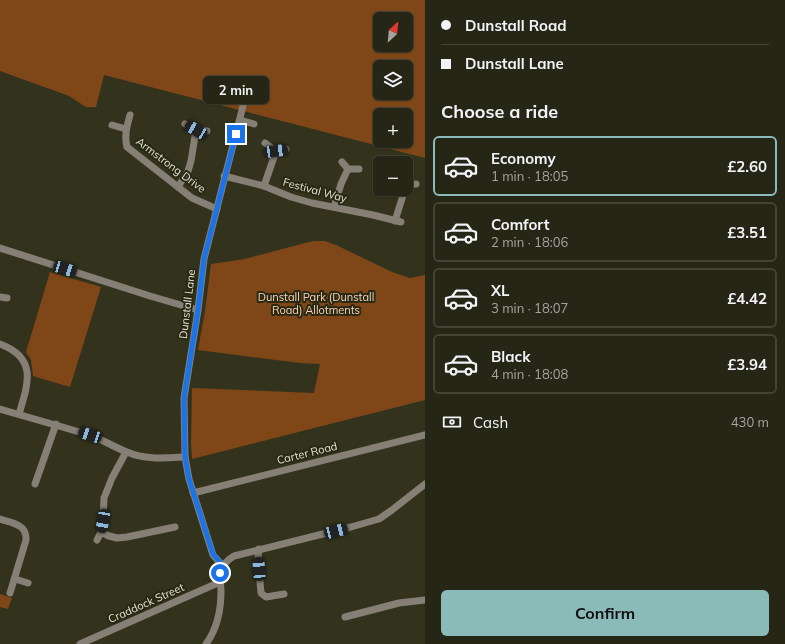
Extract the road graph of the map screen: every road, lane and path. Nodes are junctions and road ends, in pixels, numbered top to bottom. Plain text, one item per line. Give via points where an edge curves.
1 (244, 102) dead end
2 (130, 115) dead end
3 (240, 120) junction
4 (185, 124) dead end
5 (254, 124) dead end
6 (112, 125) dead end
7 (126, 129) junction
8 (196, 130) junction
9 (206, 131) dead end
10 (265, 143) dead end
11 (286, 149) dead end
12 (276, 151) junction
13 (342, 162) dead end
14 (348, 169) junction
15 (359, 169) dead end
16 (224, 176) junction
17 (413, 184) edge
18 (416, 184) dead end
19 (264, 186) junction
20 (178, 187) junction
21 (404, 196) edge
22 (334, 207) junction
23 (217, 208) junction
24 (0, 248) edge
25 (198, 310) junction
26 (0, 344) edge
27 (0, 409) edge
28 (18, 414) junction
29 (56, 424) junction
30 (425, 435) edge
31 (126, 452) junction
32 (185, 457) junction
33 (35, 484) dead end
34 (425, 484) edge
35 (193, 493) junction
36 (0, 519) edge
37 (175, 527) dead end
38 (101, 532) junction
39 (97, 540) dead end
40 (259, 550) junction
41 (223, 566) junction
42 (15, 578) junction
43 (220, 582) junction
44 (28, 583) dead end
45 (10, 593) dead end
46 (284, 594) dead end
47 (425, 600) edge
48 (345, 617) dead end
49 (80, 644) edge
50 (206, 644) edge

1 - 3 street, Dunstall Lane
2 - 7 street, Armstrong Drive
3 - 5 street
3 - 16 street, Dunstall Lane
4 - 8 street
6 - 7 street, Armstrong Drive
7 - 20 street, Armstrong Drive via 127,147
8 - 9 street
8 - 20 street via 188,171
10 - 12 street
11 - 12 street
12 - 19 street
13 - 14 street
14 - 15 street
14 - 22 street
16 - 19 street, Festival Way
16 - 23 street, Dunstall Lane
17 - 18 street
19 - 22 street, Festival Way via 291,197
20 - 23 street, Armstrong Drive via 192,198
21 - 22 street, Festival Way via 398,222
23 - 25 street, Dunstall Lane via 204,259
24 - 25 street
25 - 32 street, Dunstall Lane via 184,398
26 - 28 street via 16,352 27,370 26,391
27 - 28 street
28 - 29 street
29 - 31 street via 103,440
29 - 33 street
30 - 35 street, Carter Road
31 - 32 street via 153,458
31 - 38 street via 104,498
32 - 35 street, Dunstall Lane
34 - 40 street via 379,519
35 - 41 street, Dunstall Lane via 213,554
36 - 42 street via 17,524 27,534
37 - 38 street via 117,538
38 - 39 street
40 - 41 street via 234,556
40 - 46 street via 261,593 266,597
41 - 43 street
42 - 44 street
42 - 45 street
43 - 49 street, Craddock Street
43 - 50 street via 221,598 216,624
47 - 48 street via 399,603

